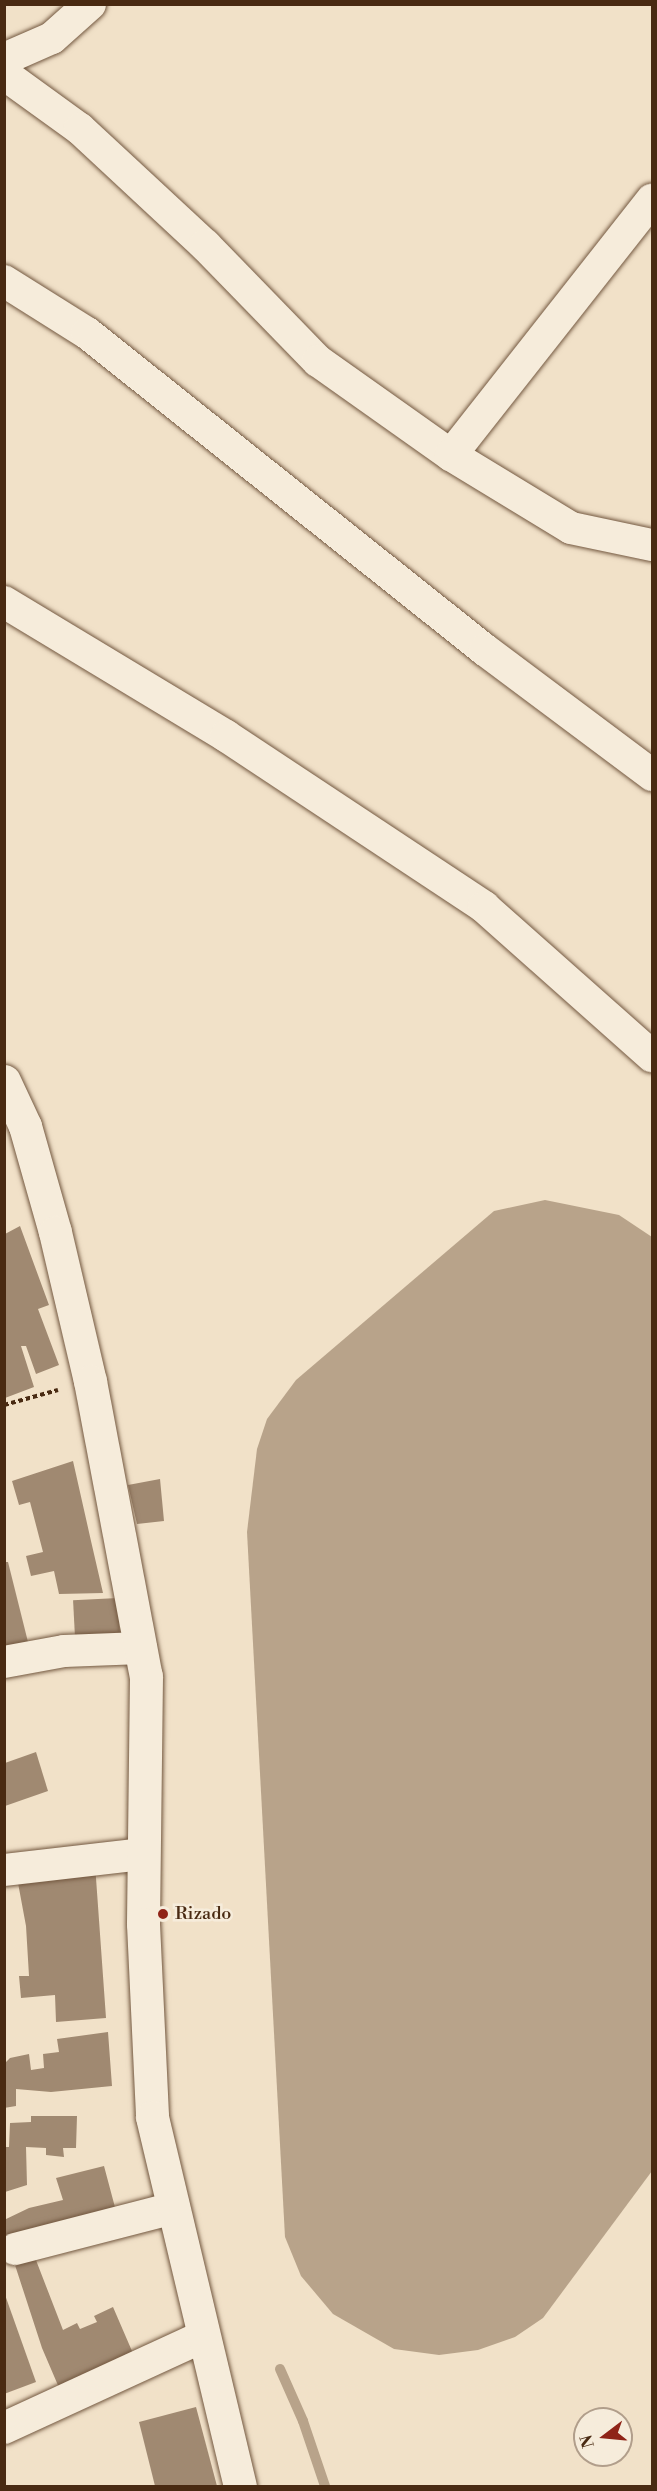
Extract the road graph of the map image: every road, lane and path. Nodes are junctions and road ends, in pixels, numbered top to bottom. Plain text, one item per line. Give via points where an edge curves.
1 (90, 4) edge
2 (4, 59) edge
3 (4, 74) edge
4 (652, 201) edge
5 (4, 281) edge
6 (451, 455) junction
7 (652, 545) edge
8 (4, 602) edge
9 (652, 775) edge
10 (652, 1056) edge
11 (4, 1081) edge
12 (90, 1381) junction
13 (4, 1406) edge
14 (141, 1648) junction
15 (4, 1662) edge
16 (143, 1854) junction
17 (4, 1870) edge
18 (174, 2208) junction
19 (15, 2250) dead end
20 (204, 2336) junction
21 (4, 2428) edge
22 (240, 2487) edge

1 - 2 street via 52,38
3 - 6 street via 80,129 205,245 318,362
4 - 6 street
5 - 9 street via 87,333 484,650
6 - 7 street via 571,528
8 - 10 street via 226,736 484,907
11 - 12 main road via 25,1126
12 - 13 path
12 - 14 main road
14 - 15 street via 64,1650
14 - 16 main road via 146,1676
16 - 17 street
16 - 18 main road via 152,2117
18 - 19 street
18 - 20 main road
20 - 21 street
20 - 22 main road

